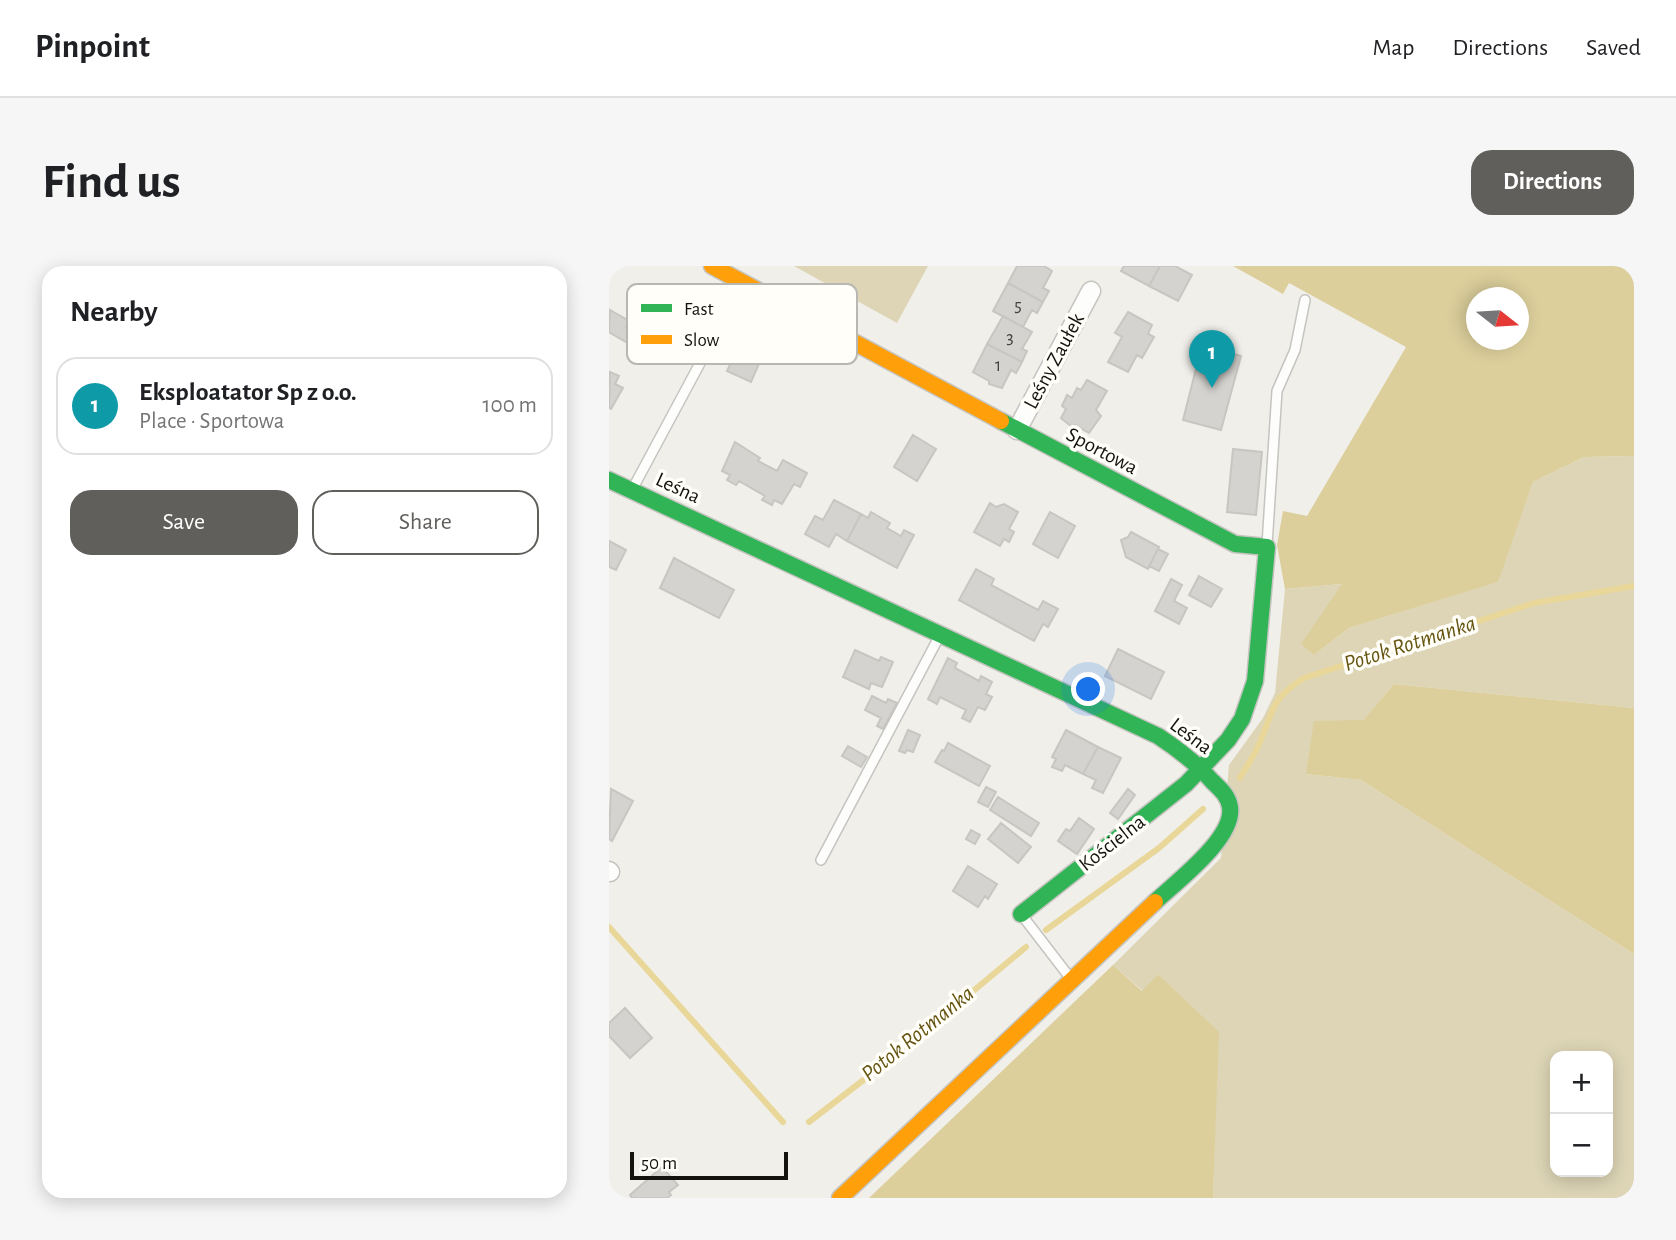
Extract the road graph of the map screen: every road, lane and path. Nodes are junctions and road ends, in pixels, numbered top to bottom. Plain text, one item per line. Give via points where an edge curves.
1 (712, 266) edge
2 (743, 282) joint
3 (747, 284) edge
4 (1091, 292) dead end
5 (1305, 300) dead end
6 (857, 345) edge
7 (699, 364) edge
8 (1017, 430) junction
9 (609, 480) edge
10 (632, 490) junction
11 (1267, 547) junction
12 (941, 634) junction
13 (1201, 769) junction
14 (821, 860) dead end
15 (1021, 914) joint
16 (1071, 979) junction
17 (840, 1198) edge

1 - 2 street, Sportowa
2 - 3 street, Sportowa
4 - 8 street, Leśny Zaułek
5 - 11 lane via 1295,350 1277,391
6 - 8 street, Sportowa
7 - 10 lane
8 - 11 street, Sportowa via 1235,544
9 - 10 street, Leśna
10 - 12 street, Leśna
11 - 13 street via 1255,681 1242,719
12 - 13 street, Leśna via 1159,736
12 - 14 lane
13 - 15 street, Kościelna
13 - 16 street, Leśna via 1226,795 1229,817 1225,830 1198,862
15 - 16 lane
16 - 17 street, Leśna

